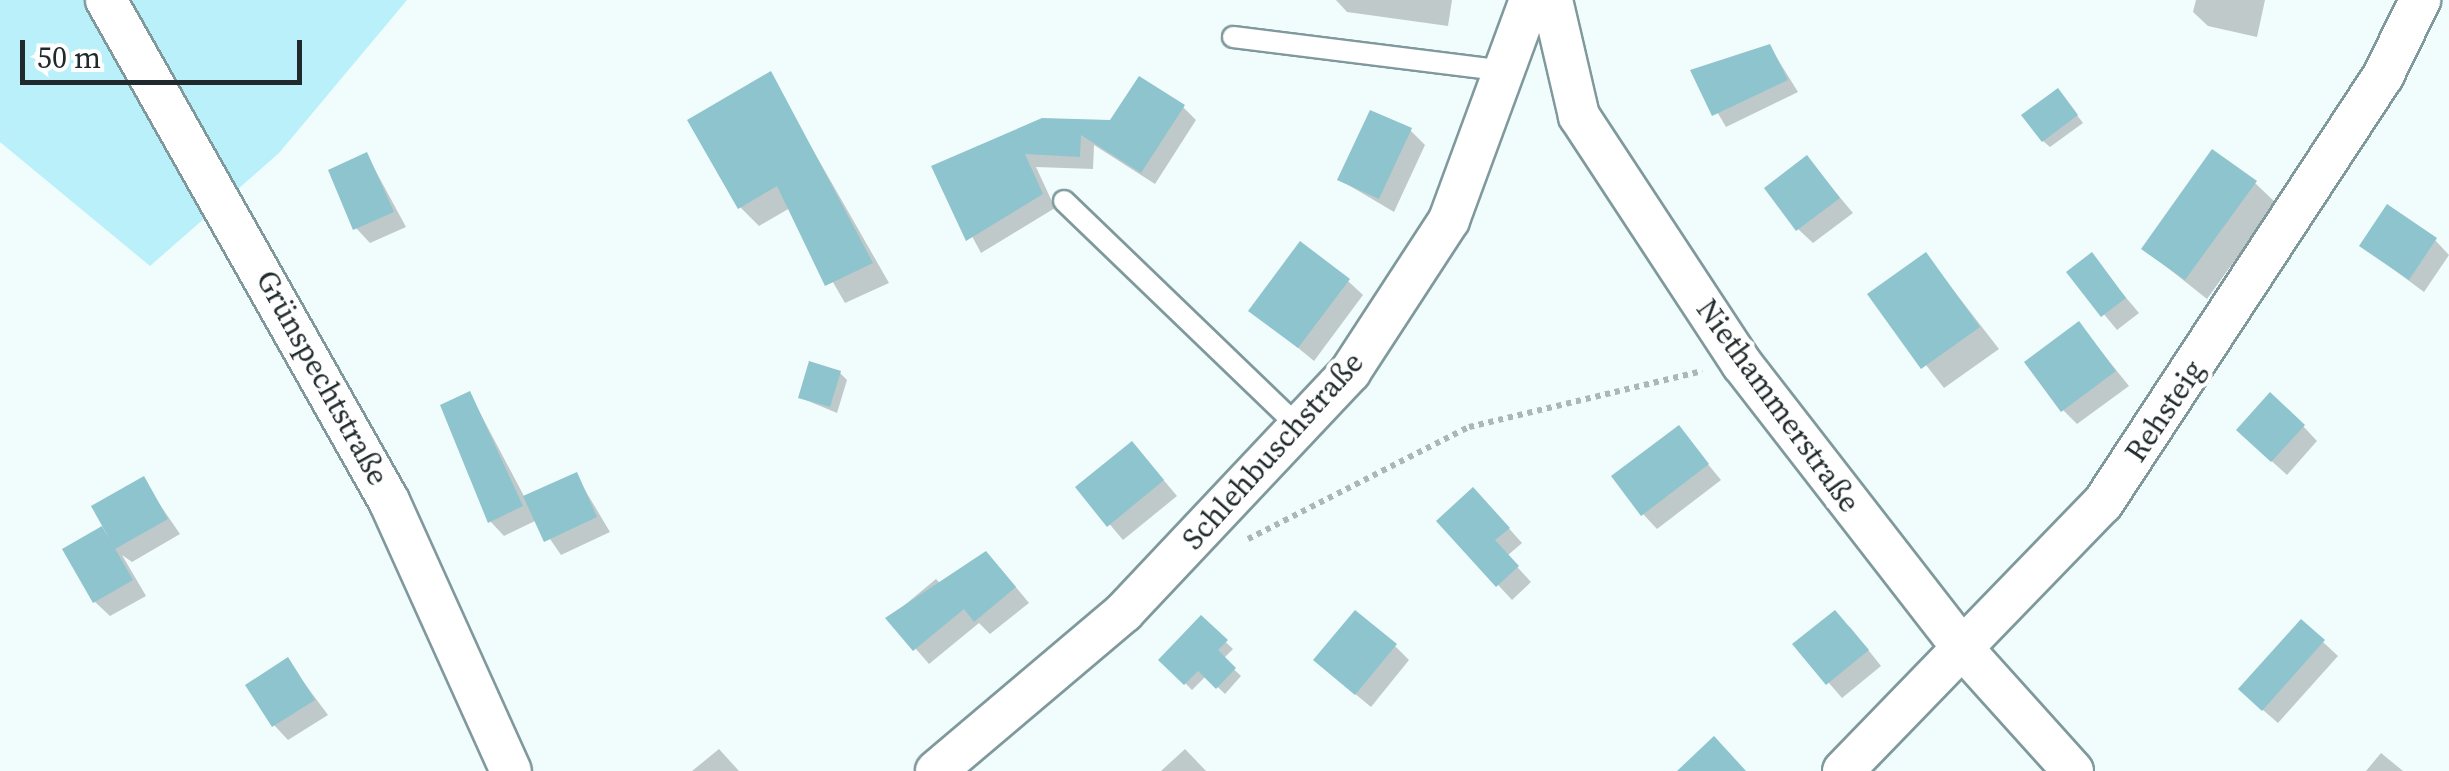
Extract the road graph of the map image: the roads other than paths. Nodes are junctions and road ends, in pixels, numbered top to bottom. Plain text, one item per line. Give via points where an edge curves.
1 (106, 0) edge
2 (1530, 0) edge
3 (1552, 0) edge
4 (2420, 0) edge
5 (1233, 37) dead end
6 (1509, 72) junction
7 (1064, 200) dead end
8 (1300, 428) junction
9 (1964, 650) junction
10 (510, 771) edge
11 (936, 771) edge
12 (1843, 771) edge
13 (2073, 771) edge

1 - 10 street, Grünspechtstraße via 390,501
2 - 6 street, Schlehbuschstraße
3 - 9 street, Niethammerstraße via 1579,116 1742,364
4 - 9 street, Rehsteig via 2382,76 2103,503
5 - 6 lane
6 - 8 street, Schlehbuschstraße via 1424,265
7 - 8 lane
8 - 11 street, Schlehbuschstraße via 1124,612
9 - 12 street, Rehsteig
9 - 13 street, Niethammerstraße

